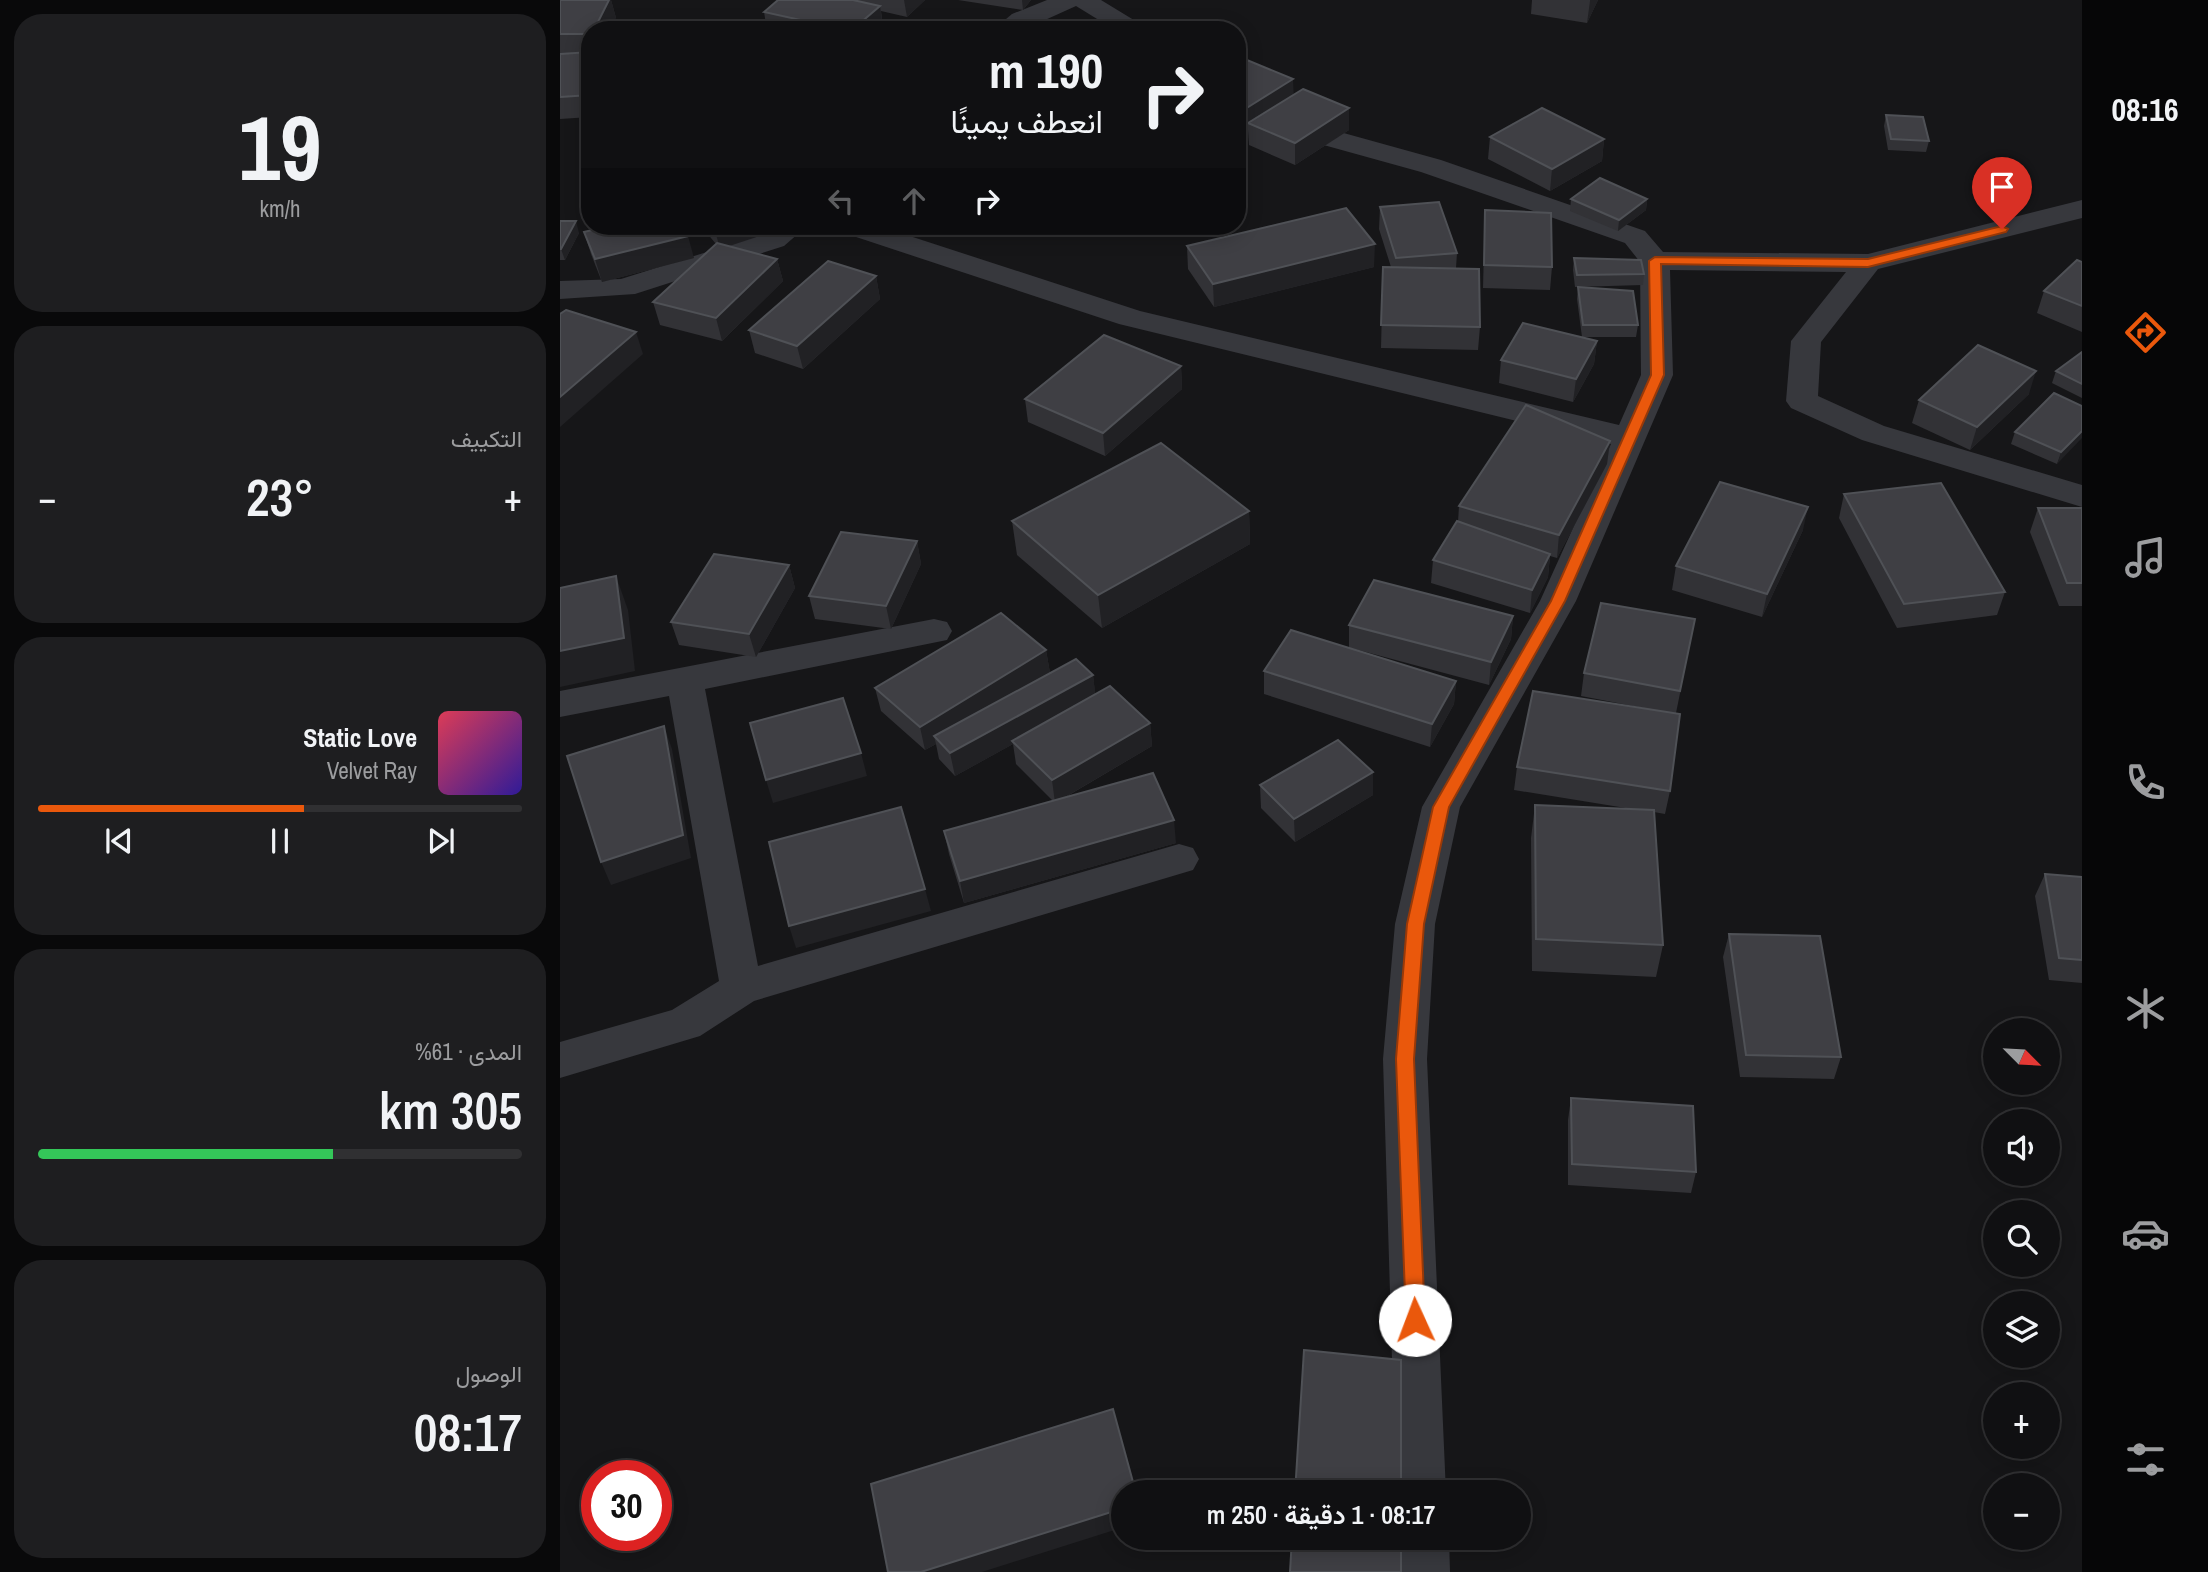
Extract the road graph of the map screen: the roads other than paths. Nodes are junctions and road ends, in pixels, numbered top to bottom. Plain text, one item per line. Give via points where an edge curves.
1 (1069, 0) edge
2 (1083, 0) edge
3 (1018, 21) edge
4 (1118, 21) edge
5 (1246, 79) edge
6 (2082, 209) edge
7 (781, 235) edge
8 (878, 235) edge
9 (1655, 261) junction
10 (1868, 263) junction
11 (560, 290) edge
12 (1629, 438) junction
13 (2082, 496) edge
14 (934, 631) dead end
15 (685, 680) junction
16 (560, 704) edge
17 (1179, 859) dead end
18 (741, 988) junction
19 (560, 1060) edge
20 (1421, 1480) edge
21 (1423, 1550) edge
22 (1424, 1572) edge

1 - 3 street
2 - 4 street
5 - 9 street via 1262,85 1330,138 1431,166 1634,237
6 - 10 street
7 - 11 street via 624,288
8 - 12 street via 1130,318
9 - 10 street
9 - 12 street via 1657,375
10 - 13 street via 1806,341 1802,401 1873,433
12 - 20 street via 1558,601 1441,807 1415,924 1405,1059
14 - 15 street
15 - 16 street
15 - 18 street
17 - 18 street
18 - 19 street via 685,1024
21 - 22 street

